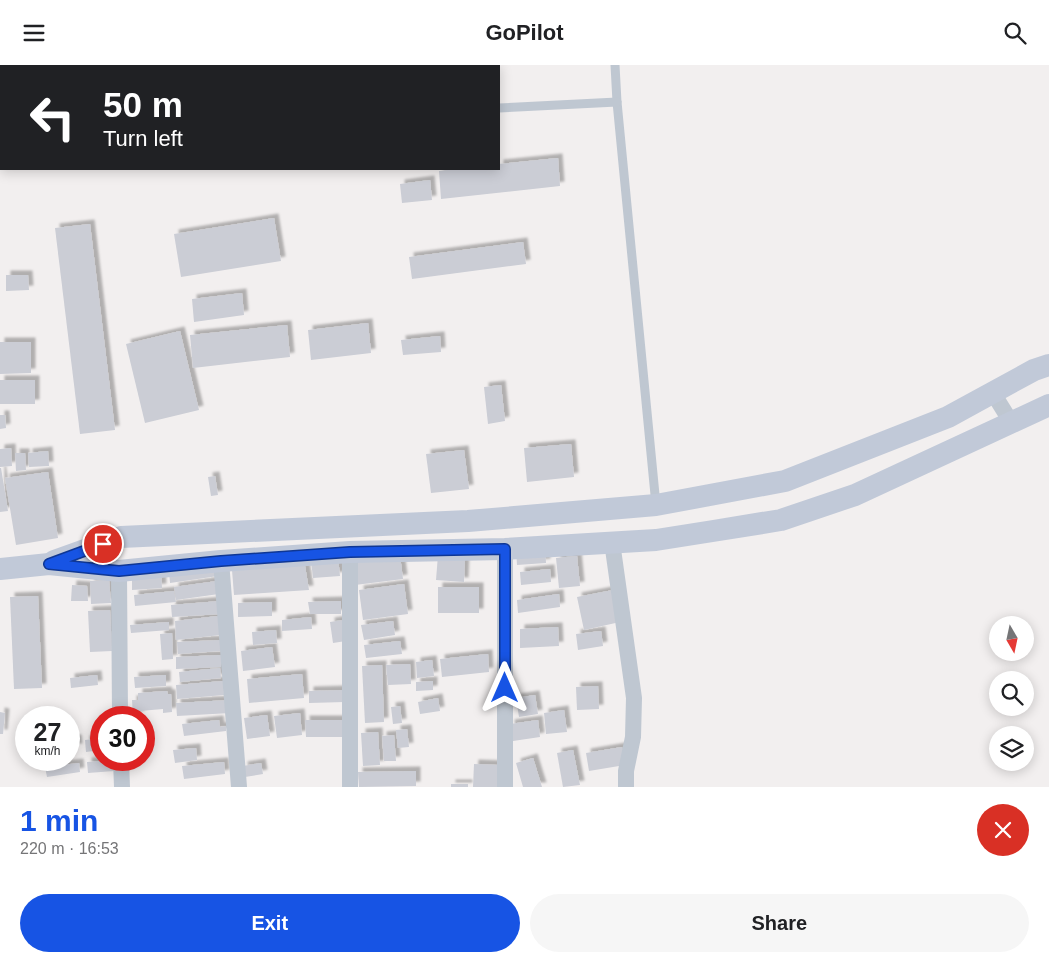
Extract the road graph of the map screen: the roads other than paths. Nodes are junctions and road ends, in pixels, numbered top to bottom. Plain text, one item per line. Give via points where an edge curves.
1 (615, 65) edge
2 (617, 102) junction
3 (500, 109) edge
4 (1049, 365) edge
5 (993, 393) junction
6 (1049, 405) edge
7 (1011, 423) junction
8 (785, 481) junction
9 (656, 505) junction
10 (576, 512) junction
11 (794, 516) junction
12 (612, 542) junction
13 (581, 544) junction
14 (505, 549) junction
15 (350, 552) junction
16 (221, 561) junction
17 (49, 564) junction
18 (0, 569) edge
19 (119, 571) junction
20 (120, 706) edge
21 (121, 771) edge
22 (122, 787) edge
23 (239, 787) edge
24 (350, 787) edge
25 (505, 787) edge
26 (626, 787) edge

1 - 2 lane
2 - 3 lane
2 - 9 lane
4 - 5 street
5 - 7 street
5 - 8 street via 948,417
6 - 7 street
7 - 11 street via 856,495
8 - 9 street
8 - 11 street
9 - 10 street
10 - 13 street
10 - 17 street via 468,521 121,537
11 - 12 street via 656,540
12 - 13 street
12 - 26 street via 634,698
13 - 14 street
14 - 15 street
14 - 25 street
15 - 16 street
15 - 24 street
16 - 19 street
16 - 23 street
17 - 18 street
17 - 19 street
19 - 20 street
21 - 22 street

